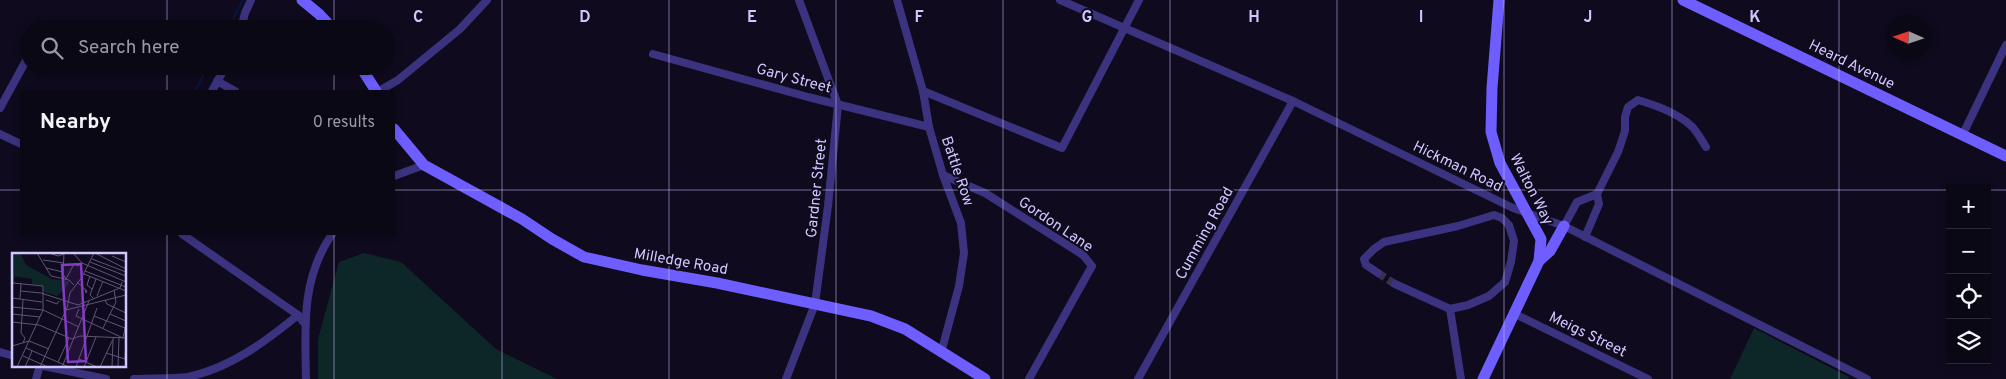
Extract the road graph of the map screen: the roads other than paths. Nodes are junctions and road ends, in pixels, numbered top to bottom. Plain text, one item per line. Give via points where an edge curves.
1 (251, 0) edge
2 (302, 0) edge
3 (487, 0) edge
4 (799, 0) edge
5 (897, 0) edge
6 (1060, 0) edge
7 (1139, 0) edge
8 (1499, 0) edge
9 (1683, 0) edge
10 (243, 20) edge
11 (325, 20) edge
12 (1123, 28) junction
13 (2006, 45) edge
14 (653, 54) dead end
15 (20, 71) edge
16 (221, 75) edge
17 (366, 75) edge
18 (217, 81) junction
19 (212, 90) edge
20 (233, 90) edge
21 (376, 90) edge
22 (379, 90) edge
23 (923, 91) junction
24 (1293, 101) junction
25 (838, 104) junction
26 (0, 108) edge
27 (929, 127) junction
28 (0, 134) edge
29 (1963, 134) junction
30 (395, 135) edge
31 (20, 144) edge
32 (1706, 146) dead end
33 (2006, 156) edge
34 (424, 166) junction
35 (943, 175) junction
36 (395, 176) edge
37 (1596, 194) junction
38 (1512, 208) junction
39 (1527, 213) junction
40 (1502, 218) junction
41 (1564, 226) junction
42 (183, 235) edge
43 (331, 235) edge
44 (1585, 237) junction
45 (1539, 261) junction
46 (1378, 273) tunnel mouth
47 (1395, 284) tunnel mouth
48 (815, 304) junction
49 (1450, 309) junction
50 (1515, 314) junction
51 (298, 315) junction
52 (305, 324) junction
53 (941, 353) junction
54 (40, 366) edge
55 (45, 366) edge
56 (1857, 377) edge
57 (156, 378) edge
58 (1646, 378) edge
59 (36, 379) edge
60 (106, 379) edge
61 (134, 379) edge
62 (306, 379) edge
63 (786, 379) edge
64 (984, 379) edge
65 (1029, 379) edge
66 (1138, 379) edge
67 (1461, 379) edge
68 (1483, 379) edge
69 (1866, 379) edge

1 - 10 street
2 - 11 street
3 - 22 street via 460,29 398,80
4 - 25 street, Gardner Street
5 - 23 street, Battle Row
6 - 12 street, Hickman Road
7 - 12 street
8 - 39 street, Walton Way via 1491,132 1500,163
9 - 29 street, Heard Avenue
12 - 23 street via 1062,148
12 - 24 street, Hickman Road
13 - 29 street
14 - 25 street, Gary Street
15 - 26 street
16 - 18 street
17 - 21 street
18 - 19 street
18 - 20 street
23 - 27 street, Battle Row
24 - 38 street, Hickman Road
24 - 66 street, Cumming Road
25 - 27 street, Gary Street
25 - 48 street, Gardner Street
27 - 35 street, Battle Row
28 - 31 street
29 - 33 street, Heard Avenue
30 - 34 street, Milledge Road
32 - 37 street via 1690,124 1653,104 1638,100 1628,107 1618,152
34 - 36 street
34 - 48 street, Milledge Road via 584,257
35 - 53 street, Battle Row via 961,223 964,254
35 - 65 street, Gordon Lane via 985,193 1082,255 1092,266
37 - 41 street via 1577,202
37 - 44 street via 1599,204
38 - 39 street, Hickman Road
38 - 40 street
39 - 41 street, Hickman Road
39 - 45 street, Walton Way via 1541,239
40 - 46 street via 1494,215 1384,242 1364,259 1366,265
40 - 49 street via 1509,225 1514,241 1505,282 1489,296
41 - 44 street, Hickman Road
41 - 45 street via 1550,251
42 - 51 street
43 - 52 street via 320,251 310,278
44 - 56 street, Hickman Road
45 - 50 street, Walton Way
47 - 49 street
48 - 53 street, Milledge Road via 871,316 905,329
48 - 63 street, Gardner Street
49 - 67 street
50 - 58 street, Meigs Street
50 - 68 street, Walton Way
51 - 52 street
51 - 57 street via 247,353 220,367 187,378
52 - 62 street
53 - 64 street, Milledge Road
54 - 59 street
55 - 60 street
56 - 69 street, Hickman Road
57 - 61 street

